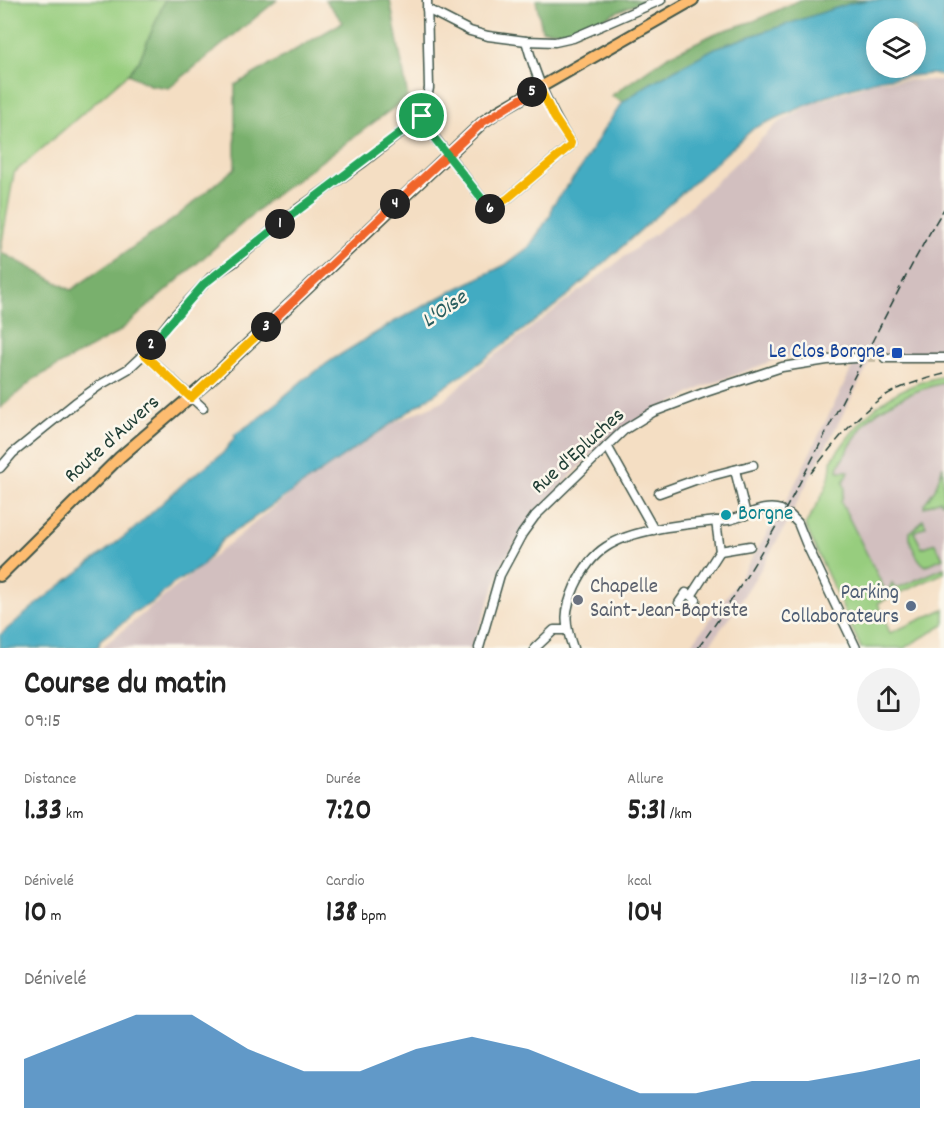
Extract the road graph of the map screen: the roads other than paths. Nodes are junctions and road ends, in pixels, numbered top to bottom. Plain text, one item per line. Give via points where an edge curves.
1 (661, 0) edge
2 (693, 0) edge
3 (427, 4) edge
4 (526, 41) junction
5 (540, 88) junction
6 (422, 116) junction
7 (447, 154) junction
8 (144, 354) junction
9 (856, 358) tunnel mouth
10 (885, 358) tunnel mouth
11 (944, 358) edge
12 (191, 398) junction
13 (203, 408) dead end
14 (607, 446) junction
15 (753, 465) dead end
16 (0, 468) edge
17 (735, 470) junction
18 (659, 493) dead end
19 (781, 510) dead end
20 (746, 515) junction
21 (790, 515) dead end
22 (716, 521) junction
23 (654, 530) junction
24 (750, 546) dead end
25 (720, 551) junction
26 (0, 576) edge
27 (691, 596) dead end
28 (565, 617) junction
29 (554, 630) junction
30 (566, 630) junction
31 (479, 648) edge
32 (535, 648) edge
33 (573, 648) edge
34 (856, 648) edge

1 - 4 street via 573,38
2 - 5 main road, Route d'Auvers
3 - 4 street via 470,31
3 - 6 street via 429,88
4 - 5 street
5 - 7 main road, Route d'Auvers via 483,122
5 - 7 street via 571,143 507,199 490,209
6 - 7 street via 424,125
6 - 8 street via 204,284
7 - 12 main road, Route d'Auvers
8 - 12 street
8 - 16 street via 75,403
9 - 14 street, Rue d'Epluches via 782,367 706,392 653,412
10 - 11 street
12 - 13 street
12 - 26 main road, Route d'Auvers via 120,457
14 - 23 street
14 - 31 street, Rue d'Epluches via 535,516 522,534 500,575
15 - 17 street
17 - 18 street
17 - 20 street
19 - 20 street via 770,508
20 - 22 street
21 - 34 street via 798,523
22 - 23 street
22 - 25 street
23 - 28 street via 617,541 591,561 572,592
24 - 25 street
25 - 27 street
28 - 29 street
28 - 30 street
29 - 30 street
29 - 32 street
30 - 33 street

